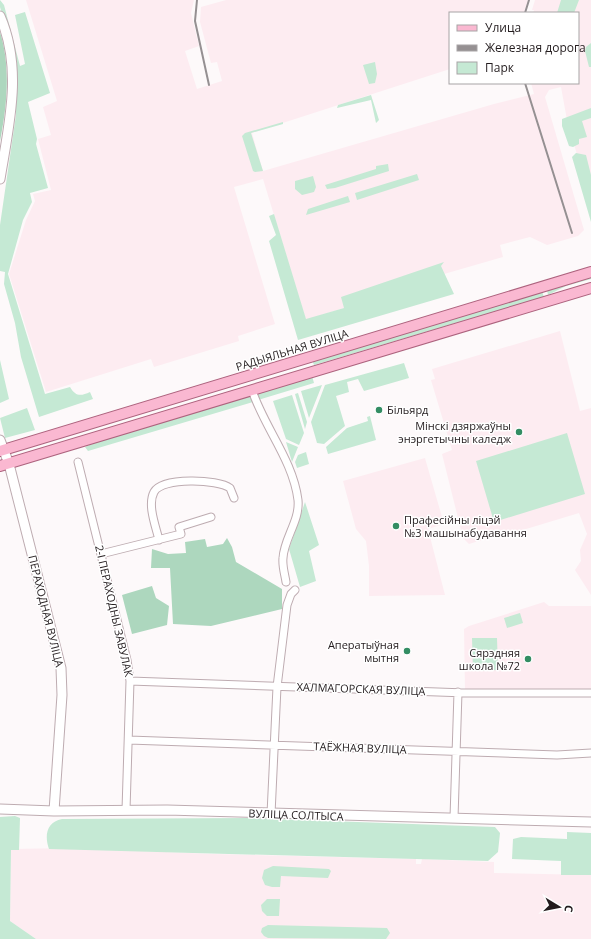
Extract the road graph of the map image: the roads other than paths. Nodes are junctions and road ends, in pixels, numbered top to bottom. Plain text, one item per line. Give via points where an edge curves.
1 (0, 16) edge
2 (0, 179) edge
3 (591, 272) edge
4 (591, 288) edge
5 (252, 390) junction
6 (163, 401) junction
7 (168, 415) junction
8 (1, 447) edge
9 (78, 462) dead end
10 (4, 465) edge
11 (234, 498) dead end
12 (211, 517) dead end
13 (159, 540) junction
14 (101, 554) junction
15 (286, 582) dead end
16 (295, 590) dead end
17 (130, 682) junction
18 (277, 687) junction
19 (458, 692) junction
20 (591, 693) edge
21 (129, 740) junction
22 (274, 745) junction
23 (456, 751) junction
24 (591, 753) edge
25 (0, 809) edge
26 (126, 810) junction
27 (54, 811) junction
28 (271, 814) junction
29 (454, 818) junction
30 (591, 822) edge

1 - 2 main road via 9,49 13,81 11,113
3 - 6 main road, РАДЫЯЛЬНАЯ ВУЛІЦА
4 - 5 main road
5 - 7 main road
5 - 15 street via 280,448 294,482 298,500 296,517 283,558
6 - 7 main road
6 - 8 main road, РАДЫЯЛЬНАЯ ВУЛІЦА
7 - 10 main road
8 - 10 main road, ПЕРАХОДНАЯ ВУЛІЦА
9 - 14 street, 2-І ПЕРАХОДНЫ ЗАВУЛАК
10 - 27 main road, ПЕРАХОДНАЯ ВУЛІЦА via 61,668 62,695
11 - 13 street via 230,488 216,482 163,484 154,492 152,499
12 - 13 street via 179,527 181,534
13 - 14 street
14 - 17 street, 2-І ПЕРАХОДНЫ ЗАВУЛАК
16 - 18 street via 287,605
17 - 18 street, ХАЛМАГОРСКАЯ ВУЛІЦА
17 - 21 street, 2-І ПЕРАХОДНЫ ЗАВУЛАК
18 - 19 street, ХАЛМАГОРСКАЯ ВУЛІЦА
18 - 22 street
19 - 20 street, ХАЛМАГОРСКАЯ ВУЛІЦА
19 - 23 street
21 - 22 street, ТАЁЖНАЯ ВУЛІЦА
21 - 26 street, 2-І ПЕРАХОДНЫ ЗАВУЛАК
22 - 23 street, ТАЁЖНАЯ ВУЛІЦА
22 - 28 street
23 - 24 street, ТАЁЖНАЯ ВУЛІЦА via 557,755
23 - 29 street
25 - 27 main road, ВУЛІЦА СОЛТЫСА
26 - 27 main road, ВУЛІЦА СОЛТЫСА
26 - 28 main road, ВУЛІЦА СОЛТЫСА
28 - 29 main road, ВУЛІЦА СОЛТЫСА
29 - 30 main road, ВУЛІЦА СОЛТЫСА

